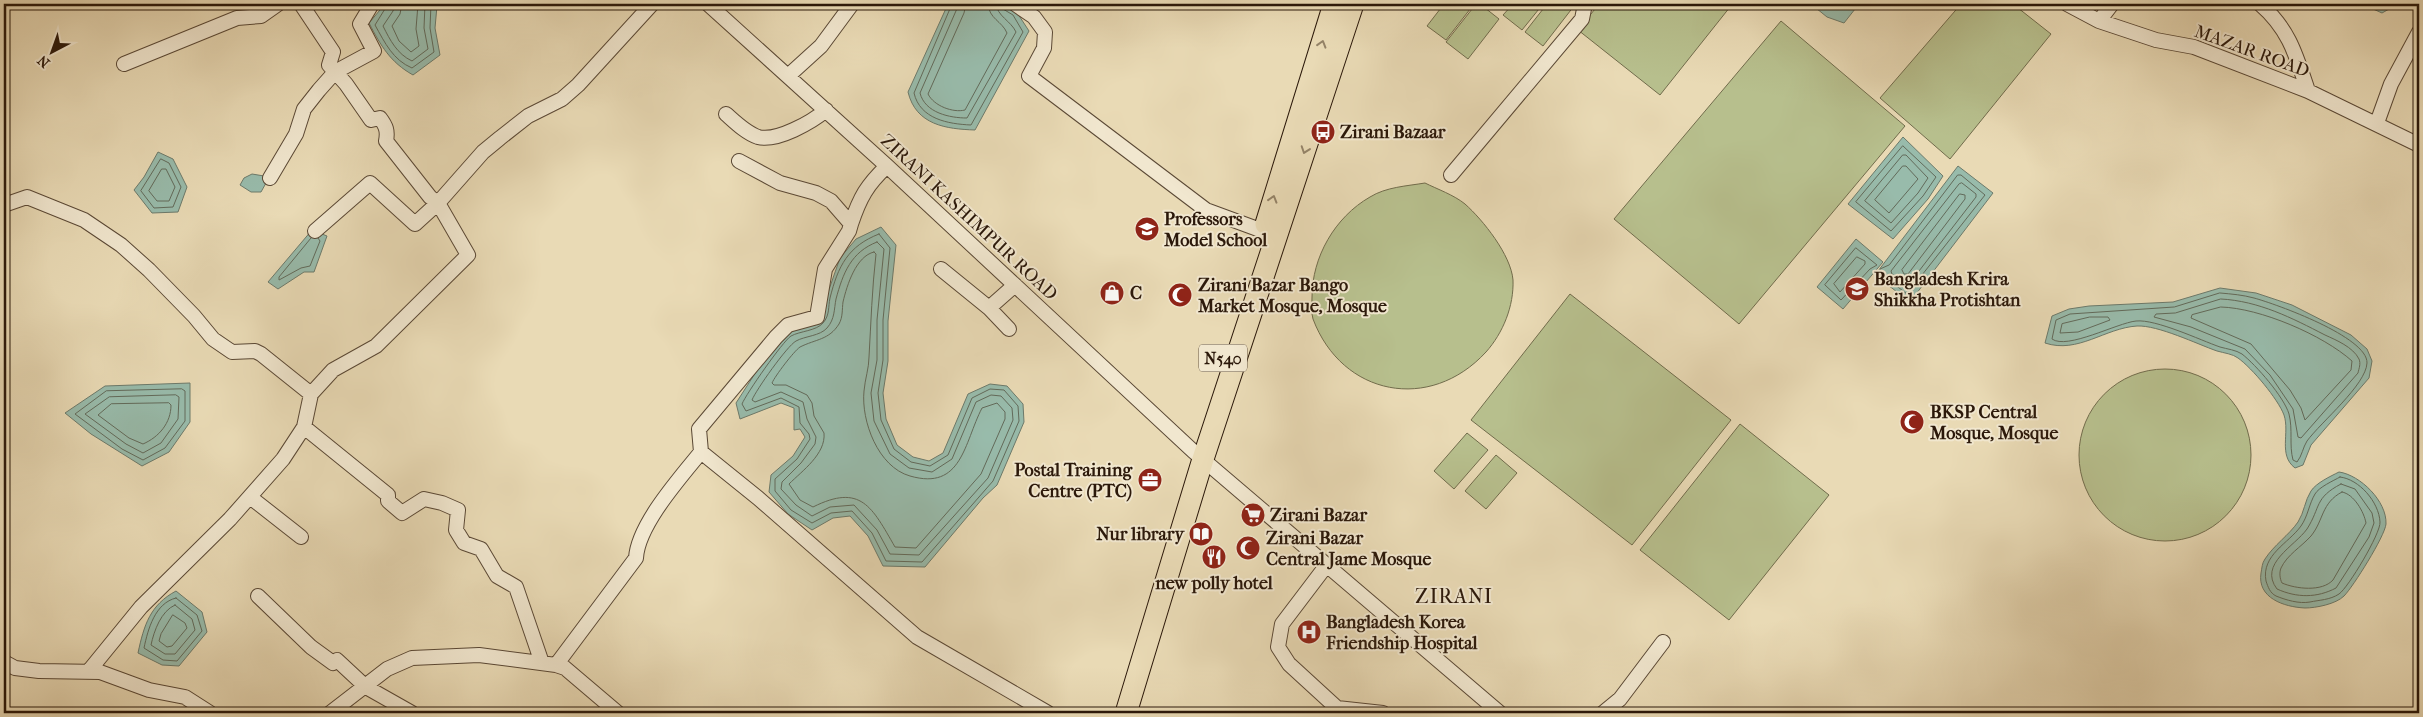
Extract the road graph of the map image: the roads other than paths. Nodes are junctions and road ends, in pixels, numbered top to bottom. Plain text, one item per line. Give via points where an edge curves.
1 (278, 4) edge
2 (301, 4) edge
3 (372, 4) edge
4 (652, 4) edge
5 (852, 4) edge
6 (1016, 4) edge
7 (1334, 4) edge
8 (1353, 4) edge
9 (1584, 4) edge
10 (2068, 4) edge
11 (2112, 4) edge
12 (2260, 4) edge
13 (716, 7) edge
14 (2099, 21) junction
15 (2419, 32) edge
16 (124, 64) dead end
17 (335, 72) junction
18 (788, 76) junction
19 (2308, 91) junction
20 (826, 110) junction
21 (726, 114) dead end
22 (2377, 122) junction
23 (2419, 145) edge
24 (739, 160) dead end
25 (887, 166) junction
26 (1451, 175) dead end
27 (270, 178) dead end
28 (438, 203) junction
29 (4, 205) edge
30 (851, 224) junction
31 (315, 231) dead end
32 (1263, 231) junction
33 (942, 269) dead end
34 (1015, 285) junction
35 (989, 308) junction
36 (1009, 329) dead end
37 (311, 394) junction
38 (304, 427) junction
39 (701, 452) junction
40 (1198, 455) junction
41 (250, 497) junction
42 (301, 537) dead end
43 (1326, 566) junction
44 (258, 596) dead end
45 (1663, 642) dead end
46 (4, 662) edge
47 (549, 664) junction
48 (88, 672) junction
49 (366, 687) junction
50 (210, 713) edge
51 (330, 713) edge
52 (412, 713) edge
53 (618, 713) edge
54 (1048, 713) edge
55 (1113, 713) edge
56 (1126, 713) edge
57 (1383, 713) edge
58 (1500, 713) edge
59 (1603, 713) edge

1 - 16 street via 262,16 237,18
2 - 17 street via 333,52 329,65
3 - 17 street via 360,24 374,51
4 - 28 street via 578,85 562,99 528,116 483,152
5 - 18 street via 821,46
6 - 32 street via 1045,32 1044,48 1029,76 1206,210
32 -> 7 highway, N540
8 -> 40 highway, N540
9 - 26 street via 1582,19
10 - 14 street, MAZAR ROAD
11 - 14 street
12 - 19 street via 2280,23 2290,39
13 - 18 street, ZIRANI KASHIMPUR ROAD
14 - 19 street, MAZAR ROAD via 2156,40 2194,47
15 - 22 street via 2391,84
17 - 27 street via 304,109 296,134
17 - 28 street via 371,120 380,118 385,124 386,141
18 - 20 street, ZIRANI KASHIMPUR ROAD
19 - 22 street, MAZAR ROAD
20 - 21 street via 805,126 768,138 750,133
20 - 25 street, ZIRANI KASHIMPUR ROAD
22 - 23 street, MAZAR ROAD
24 - 30 street via 780,182 816,192 831,201
25 - 30 street via 868,184
25 - 34 street, ZIRANI KASHIMPUR ROAD
28 - 31 street via 415,224 370,183
28 - 37 street via 468,255 376,346 332,370
29 - 37 street via 27,196 84,220 121,245 149,270 194,316 212,340 232,352 255,351 262,354
30 - 39 street via 825,269 817,317 788,325 776,338 699,430
32 - 40 highway, N540
33 - 35 street
34 - 35 street
34 - 40 street, ZIRANI KASHIMPUR ROAD
35 - 36 street
37 - 38 street
38 - 41 street
38 - 47 street via 388,495 388,501 402,513 424,499 458,510 456,530 464,543 481,549 497,576 516,587
39 - 47 street via 645,527 636,558
39 - 54 street via 916,637
40 - 43 street, ZIRANI KASHIMPUR ROAD
40 - 55 highway, N540
40 - 56 highway, N540
41 - 42 street
41 - 48 street via 141,607
43 - 57 street via 1282,624 1278,647 1289,664 1337,708
43 - 58 street, ZIRANI KASHIMPUR ROAD
44 - 49 street via 311,647 333,663 337,660
45 - 59 street via 1620,699
46 - 48 street via 16,668 39,671
47 - 49 street via 479,655 412,658 386,670
47 - 53 street via 565,668
48 - 50 street via 100,672 149,690 185,697
49 - 51 street
49 - 52 street

